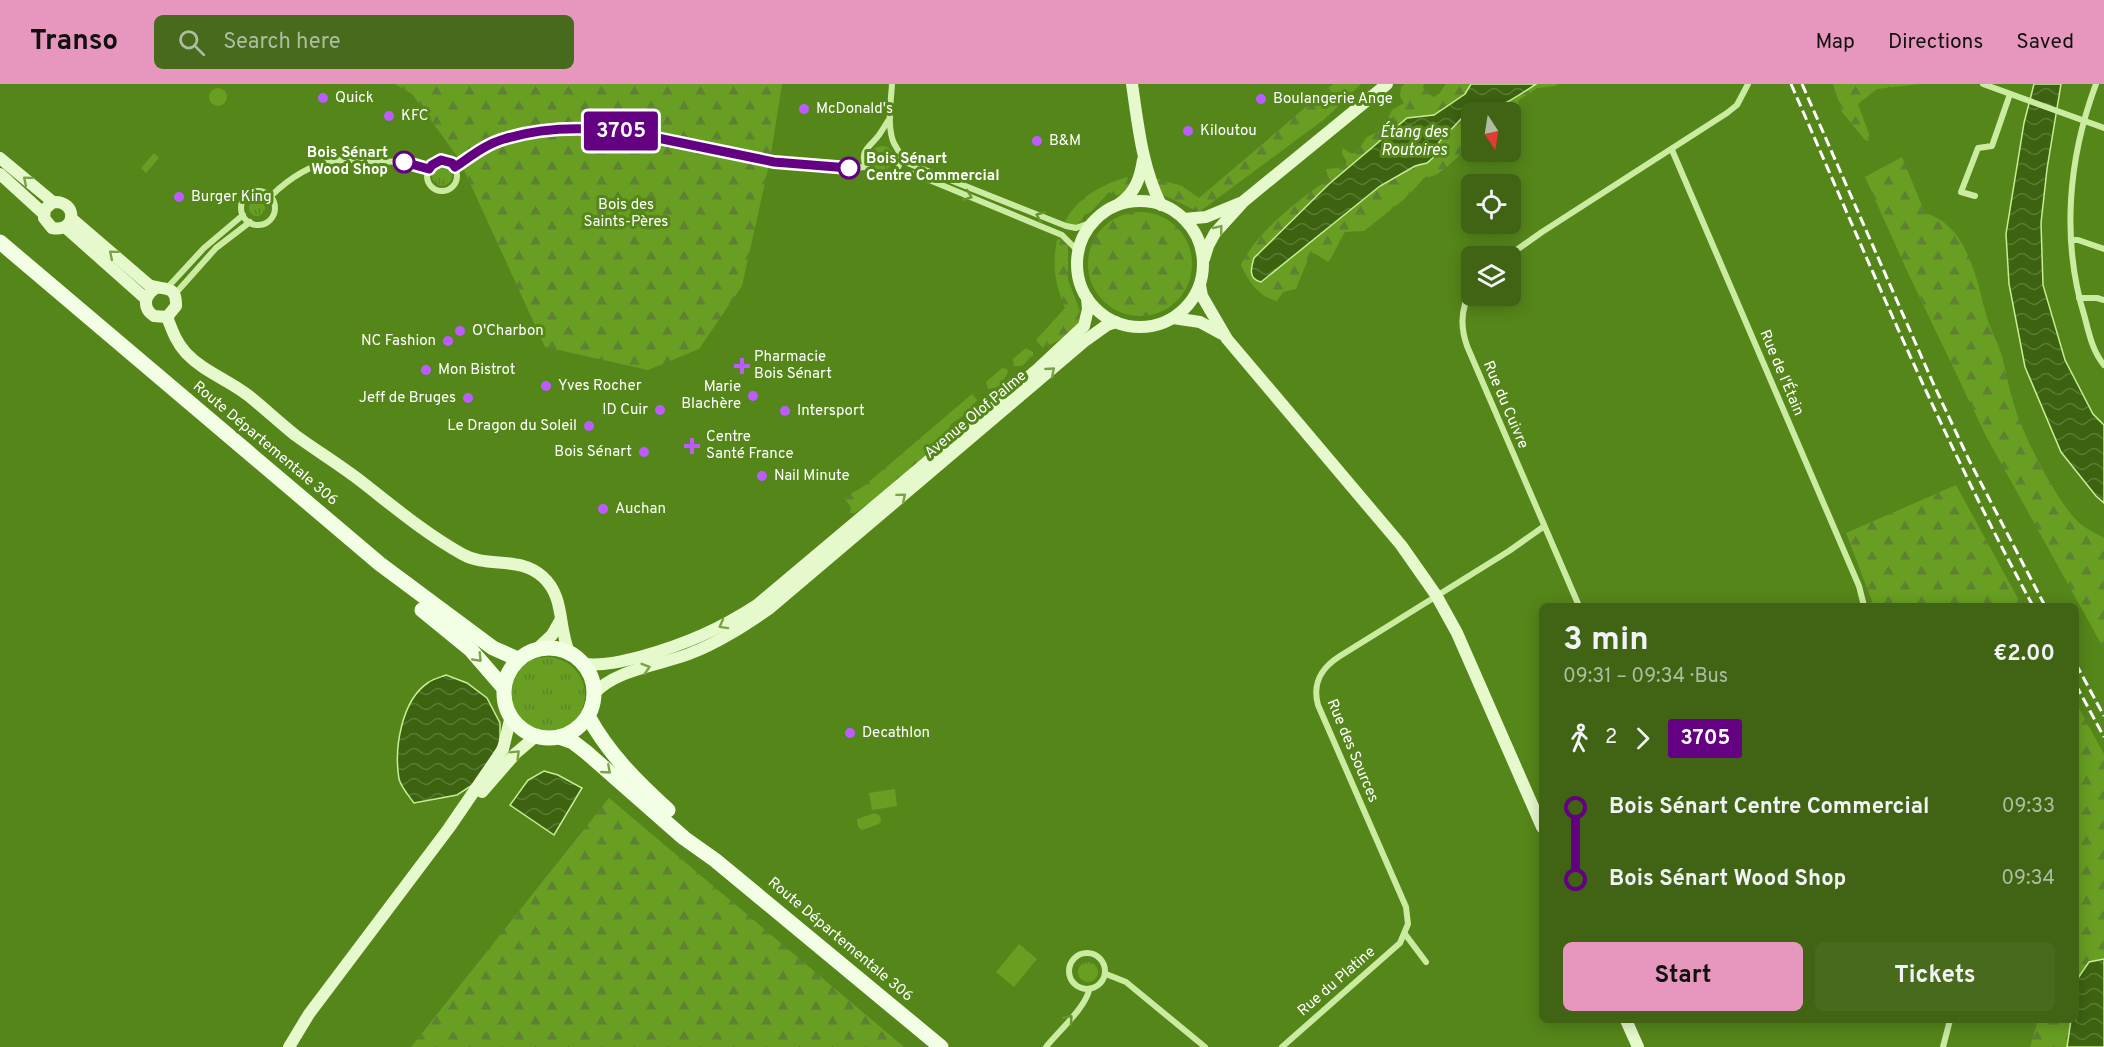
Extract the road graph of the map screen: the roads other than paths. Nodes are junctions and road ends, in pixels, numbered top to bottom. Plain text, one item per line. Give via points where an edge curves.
1 (892, 84) edge
2 (1132, 84) edge
3 (1387, 84) edge
4 (1748, 84) edge
5 (1983, 84) edge
6 (2096, 84) edge
7 (2010, 94) junction
8 (890, 118) junction
9 (2084, 120) junction
10 (2104, 128) edge
11 (875, 140) junction
12 (893, 143) junction
13 (1672, 150) junction
14 (900, 157) junction
15 (0, 158) edge
16 (1143, 159) junction
17 (455, 167) junction
18 (866, 167) junction
19 (429, 169) junction
20 (893, 172) junction
21 (0, 174) edge
22 (1975, 196) dead end
23 (270, 197) junction
24 (1244, 201) junction
25 (53, 202) junction
26 (1161, 205) junction
27 (1112, 208) junction
28 (44, 213) junction
29 (243, 215) junction
30 (1184, 219) junction
31 (1095, 220) junction
32 (250, 222) junction
33 (68, 223) junction
34 (2071, 240) junction
35 (0, 242) edge
36 (1521, 247) edge
37 (2104, 249) edge
38 (1078, 252) junction
39 (0, 255) edge
40 (1203, 262) junction
41 (1200, 285) junction
42 (166, 290) junction
43 (1087, 298) junction
44 (2079, 298) junction
45 (146, 299) junction
46 (2104, 300) edge
47 (1464, 306) edge
48 (167, 317) junction
49 (1173, 318) junction
50 (1116, 322) junction
51 (1227, 339) junction
52 (2104, 365) edge
53 (1543, 527) junction
54 (854, 530) junction
55 (1436, 596) junction
56 (1578, 603) edge
57 (1863, 603) edge
58 (561, 619) junction
59 (537, 649) junction
60 (569, 652) junction
61 (518, 659) junction
62 (584, 664) junction
63 (503, 687) junction
64 (594, 694) junction
65 (588, 716) junction
66 (510, 720) junction
67 (535, 737) junction
68 (559, 737) junction
69 (1539, 820) edge
70 (448, 828) junction
71 (715, 860) junction
72 (1405, 934) junction
73 (1426, 962) dead end
74 (1106, 974) junction
75 (1089, 990) junction
76 (1627, 1023) edge
77 (1949, 1023) edge
78 (289, 1047) edge
79 (941, 1047) edge
80 (1046, 1047) edge
81 (1205, 1047) edge
82 (1282, 1047) edge
83 (1638, 1047) edge
84 (1943, 1047) edge

1 - 8 street
2 - 16 main road
3 - 24 main road
4 - 13 street via 1732,109
5 - 7 street
6 - 9 street
7 - 9 street
7 - 22 street via 1992,146 1978,148 1961,192
8 - 11 street
8 - 12 street
9 - 10 street
9 - 34 street via 2074,161
11 - 12 street
11 - 18 street via 863,154
12 - 14 street
13 - 36 street
13 - 57 street, Rue de l'Étain
14 - 20 street
31 -> 14 street via 1076,228 1066,226
25 -> 15 main road
16 - 26 main road
16 - 27 main road via 1137,185
17 - 18 street via 502,139 578,129 638,134 786,164
17 - 19 street via 441,160
17 - 19 street via 456,183 441,191 430,185
18 - 20 street via 876,175
19 - 23 street via 405,162 337,160 303,171
20 -> 38 street via 915,174 1062,235
21 - 28 main road
23 - 29 street via 261,191 246,195 241,204
23 - 32 street via 274,210 269,220
24 - 30 main road via 1206,217
40 -> 24 main road via 1215,232
25 - 28 main road
25 - 33 main road via 70,209
26 - 27 main road via 1136,201
26 - 30 main road
27 - 31 main road
28 - 33 main road via 45,222 52,228
29 - 32 street
29 - 42 street
30 - 40 main road via 1198,238
31 - 38 main road
32 - 42 street
42 -> 33 main road
33 - 45 main road
34 - 37 street
34 - 44 street
35 - 61 main road, Route Départementale 306 via 380,564 493,648
38 - 43 main road via 1080,281
39 -> 63 main road, Route Départementale 306 via 351,553 453,634
40 - 41 main road
41 - 49 main road via 1189,304
41 - 51 main road via 1202,296
42 - 45 main road via 148,294
42 - 48 main road via 176,306
43 - 50 main road
43 - 54 main road, Avenue Olof Palme via 1086,319 1079,330
44 - 46 street
44 - 52 street via 2094,347
45 - 48 main road via 150,313 158,318
47 - 53 street, Rue du Cuivre via 1464,337
48 - 58 main road via 176,340 189,356 242,391 430,534 473,560 514,563 543,577 559,602
49 - 50 main road via 1144,327
49 - 51 main road via 1200,322
54 -> 50 main road, Avenue Olof Palme via 1086,340
51 - 55 main road via 1401,545
53 - 55 street, Rue des Sources
53 - 56 street, Rue du Cuivre
54 -> 62 main road via 721,627 690,642 640,656 600,665
64 -> 54 main road via 613,679 689,654 731,634 770,608
55 - 69 main road via 1457,633
55 - 72 street, Rue des Sources via 1329,663 1316,686 1318,705 1406,907
58 - 59 main road
58 - 60 main road
59 - 60 main road
59 - 61 main road
60 - 62 main road
61 - 63 main road
62 - 64 main road
63 - 66 main road
64 - 65 main road
65 - 68 main road
65 - 71 main road, Route Départementale 306 via 620,763 697,837
66 - 67 main road
66 - 70 main road via 503,749
67 - 68 main road
70 -> 67 main road
68 -> 71 main road, Route Départementale 306 via 586,752 684,838
70 - 78 main road via 328,988
71 - 79 main road, Route Départementale 306
72 - 73 street
72 - 82 street, Rue du Platine via 1400,943
74 - 75 street via 1103,982
74 - 75 street via 1105,965 1094,953 1078,955 1069,969 1070,977 1074,984
74 - 81 street via 1126,982
80 -> 75 street
76 - 83 main road
77 - 84 street

